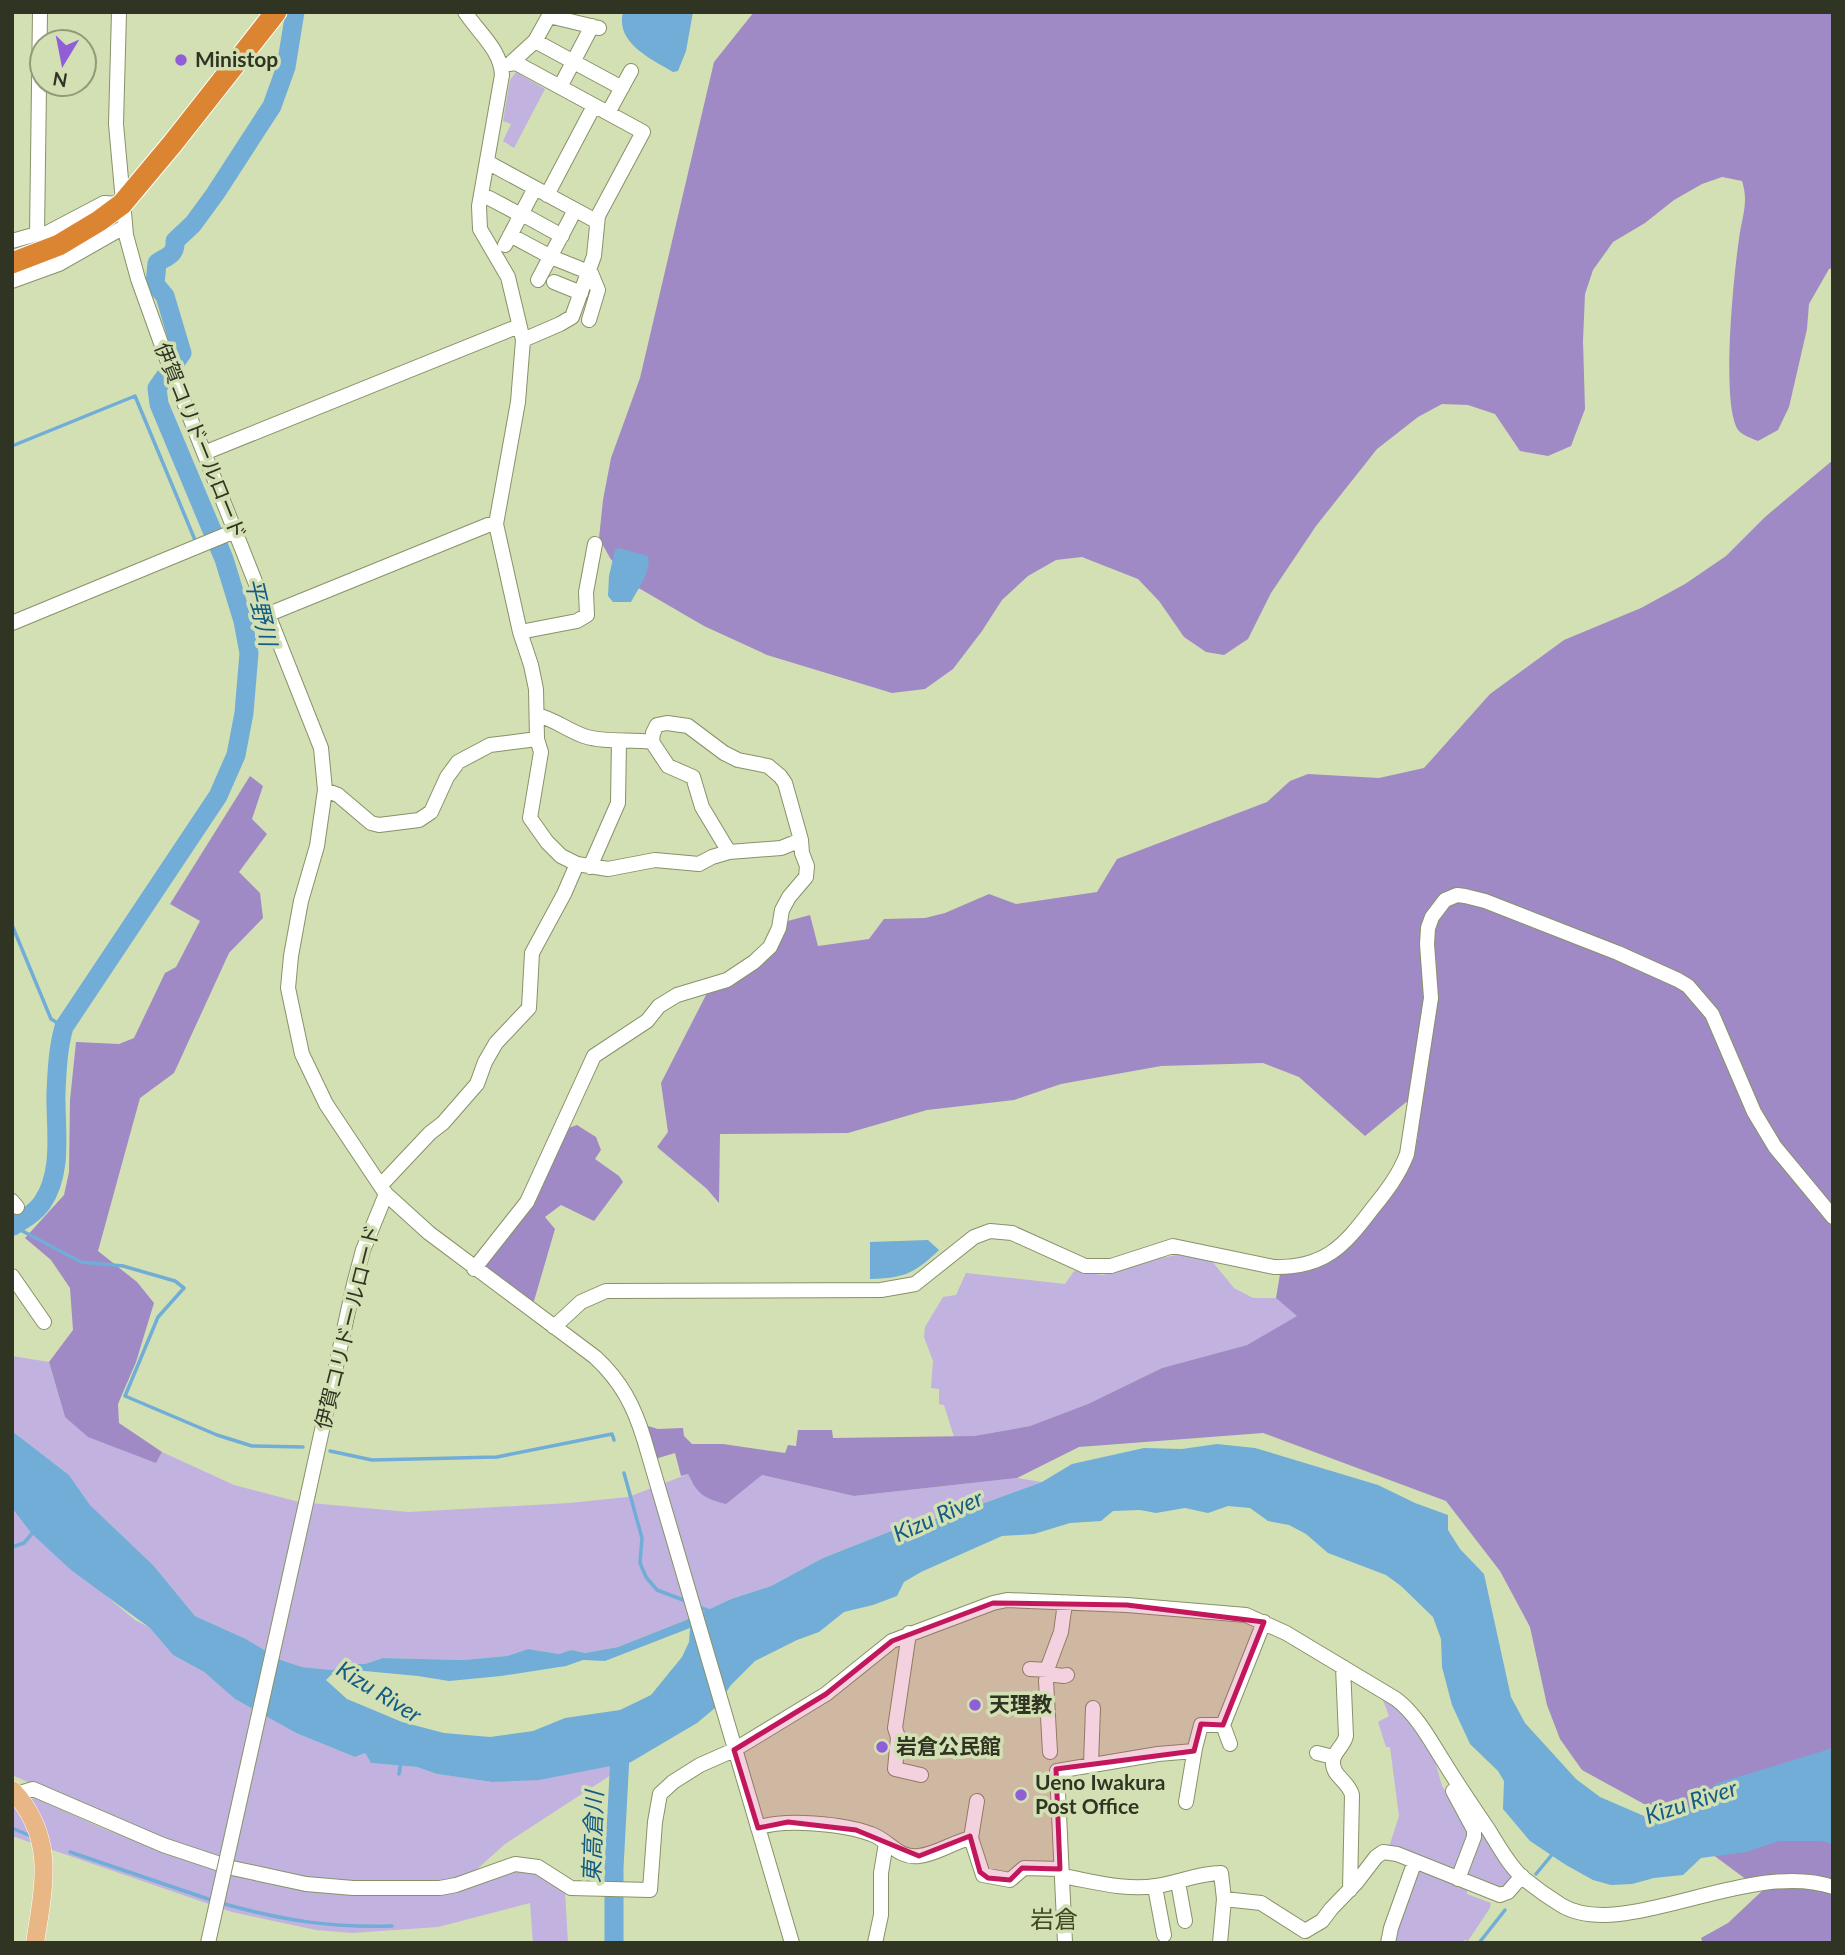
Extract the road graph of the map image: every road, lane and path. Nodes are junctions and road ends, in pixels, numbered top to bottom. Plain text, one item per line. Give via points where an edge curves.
1 (40, 12) edge
2 (119, 12) edge
3 (275, 12) edge
4 (464, 12) edge
5 (535, 41) junction
6 (574, 61) junction
7 (507, 64) junction
8 (631, 71) dead end
9 (560, 87) junction
10 (622, 88) junction
11 (594, 106) junction
12 (608, 113) junction
13 (487, 162) junction
14 (541, 191) junction
15 (489, 198) dead end
16 (122, 204) junction
17 (575, 210) junction
18 (521, 215) junction
19 (596, 222) junction
20 (124, 227) junction
21 (37, 234) junction
22 (562, 236) junction
23 (12, 241) edge
24 (551, 257) junction
25 (12, 263) edge
26 (589, 271) junction
27 (12, 281) edge
28 (538, 281) dead end
29 (554, 282) dead end
30 (581, 293) junction
31 (589, 320) dead end
32 (521, 332) junction
33 (204, 453) junction
34 (496, 524) junction
35 (230, 533) junction
36 (595, 544) dead end
37 (269, 614) junction
38 (12, 623) edge
39 (520, 632) junction
40 (537, 715) junction
41 (537, 739) junction
42 (619, 741) junction
43 (652, 742) junction
44 (325, 790) junction
45 (801, 840) junction
46 (729, 852) junction
47 (584, 865) junction
48 (384, 1189) junction
49 (1833, 1217) edge
50 (474, 1269) junction
51 (12, 1276) edge
52 (44, 1322) dead end
53 (554, 1327) junction
54 (1029, 1601) junction
55 (1065, 1603) junction
56 (1026, 1617) dead end
57 (1264, 1622) junction
58 (908, 1633) junction
59 (1343, 1667) junction
60 (1030, 1669) dead end
61 (1047, 1672) junction
62 (1067, 1675) dead end
63 (1093, 1708) dead end
64 (1223, 1725) junction
65 (1230, 1744) dead end
66 (734, 1748) junction
67 (1194, 1751) junction
68 (1050, 1752) dead end
69 (1317, 1753) dead end
70 (1333, 1757) junction
71 (1091, 1764) junction
72 (1444, 1764) junction
73 (921, 1775) dead end
74 (15, 1793) edge
75 (976, 1801) dead end
76 (1186, 1802) dead end
77 (758, 1828) junction
78 (971, 1838) junction
79 (886, 1843) junction
80 (1415, 1861) junction
81 (1061, 1872) junction
82 (1521, 1876) junction
83 (1458, 1880) junction
84 (1178, 1882) junction
85 (1155, 1887) junction
86 (1833, 1887) edge
87 (1350, 1890) junction
88 (1224, 1899) junction
89 (1185, 1921) dead end
90 (1164, 1935) dead end
91 (1303, 1937) edge
92 (35, 1943) edge
93 (208, 1943) edge
94 (792, 1943) edge
95 (875, 1943) edge
96 (1065, 1943) edge
97 (1220, 1943) edge
98 (1388, 1943) edge

1 - 21 street
2 - 16 street, 伊賀コリドールロード via 116,124
3 - 16 highway
4 - 7 street
5 - 6 street
5 - 6 street via 549,16 596,27
5 - 7 street
6 - 9 street
6 - 10 street
7 - 9 street
7 - 13 street
8 - 10 street
9 - 11 street
10 - 12 street
11 - 12 street
11 - 14 street
12 - 19 street via 643,132
13 - 14 street
13 - 32 street via 480,229 508,277
14 - 17 street
14 - 18 street
15 - 18 street
16 - 20 street, 伊賀コリドールロード
16 - 21 street via 104,203
16 - 25 highway via 59,245
17 - 19 street
17 - 22 street
18 - 22 street
18 - 24 street via 508,240
19 - 26 street via 596,248
20 - 27 street via 59,264
20 - 33 street, 伊賀コリドールロード via 138,279
21 - 23 street
22 - 24 street
24 - 26 street
24 - 28 street
26 - 30 street
26 - 31 street via 598,290
29 - 30 street
30 - 32 street via 570,320
32 - 33 street
32 - 34 street via 518,402
33 - 35 street, 伊賀コリドールロード
34 - 37 street
34 - 39 street
35 - 37 street, 伊賀コリドールロード
35 - 38 street
36 - 39 street via 586,592 587,615
37 - 44 street, 伊賀コリドールロード via 321,748
39 - 40 street via 536,689
40 - 41 street
40 - 42 street via 584,736
41 - 44 street via 490,745 458,762 431,812 419,820 371,823 338,795
41 - 47 street via 541,752 530,818 561,856
42 - 43 street
42 - 47 street via 618,803
43 - 45 street via 657,725 682,725 738,760 768,766 786,783
43 - 46 street via 668,766 693,777 702,807
44 - 48 street, 伊賀コリドールロード via 317,846 298,915 288,988 302,1055 326,1104
45 - 46 street via 781,848
45 - 50 street via 806,877 782,910 771,947 727,980 677,995 659,1006 647,1021 594,1056 527,1202
46 - 47 street via 699,864 654,860 608,870
47 - 48 street via 532,953 529,1008 496,1043 477,1084
48 - 50 street
48 - 93 street, 伊賀コリドールロード, bridge via 354,1284
49 - 53 street via 1775,1147 1754,1112 1712,1014 1688,986 1618,953 1485,901 1457,895 1438,908 1428,928 1432,998 1407,1154 1389,1188 1348,1241 1325,1256 1274,1267 1173,1246 1111,1266 1084,1266 1012,1233 990,1231 974,1237 926,1278 905,1287 606,1291 581,1302
50 - 53 street
51 - 52 street
53 - 66 street via 595,1357 629,1399
54 - 55 street
54 - 56 street
54 - 58 street via 993,1603
55 - 57 street via 1232,1613
55 - 61 street
57 - 59 street
57 - 64 street
58 - 66 street via 879,1648 826,1694
58 - 73 street via 895,1728 895,1769
59 - 70 street via 1346,1736
59 - 72 street via 1403,1704
60 - 61 street
61 - 62 street
61 - 68 street
63 - 71 street
64 - 65 street
64 - 67 street via 1201,1725
66 - 74 street via 700,1765 660,1794 650,1890 571,1888 538,1867 514,1864 440,1888 306,1884 232,1868 163,1845 33,1789
66 - 77 street
67 - 71 street
67 - 76 street
69 - 70 street
70 - 87 street via 1335,1772 1349,1785 1352,1795
71 - 81 street via 1057,1771
72 - 82 street
72 - 83 street via 1448,1784 1474,1830
74 - 92 main road via 30,1810 43,1848 44,1882
75 - 78 street
77 - 79 street via 803,1823 873,1834
77 - 94 street
78 - 79 street via 919,1856 900,1854
78 - 81 street via 980,1872 988,1878 1010,1880 1024,1868
79 - 95 street
80 - 83 street
80 - 87 street via 1383,1852
80 - 98 street
81 - 85 street via 1122,1886
81 - 96 street
82 - 83 street via 1504,1895
82 - 86 street via 1570,1909 1601,1916 1761,1882 1793,1879
84 - 85 street
84 - 88 street via 1220,1873
84 - 89 street
85 - 90 street
87 - 91 street
88 - 91 street via 1261,1903
88 - 97 street

